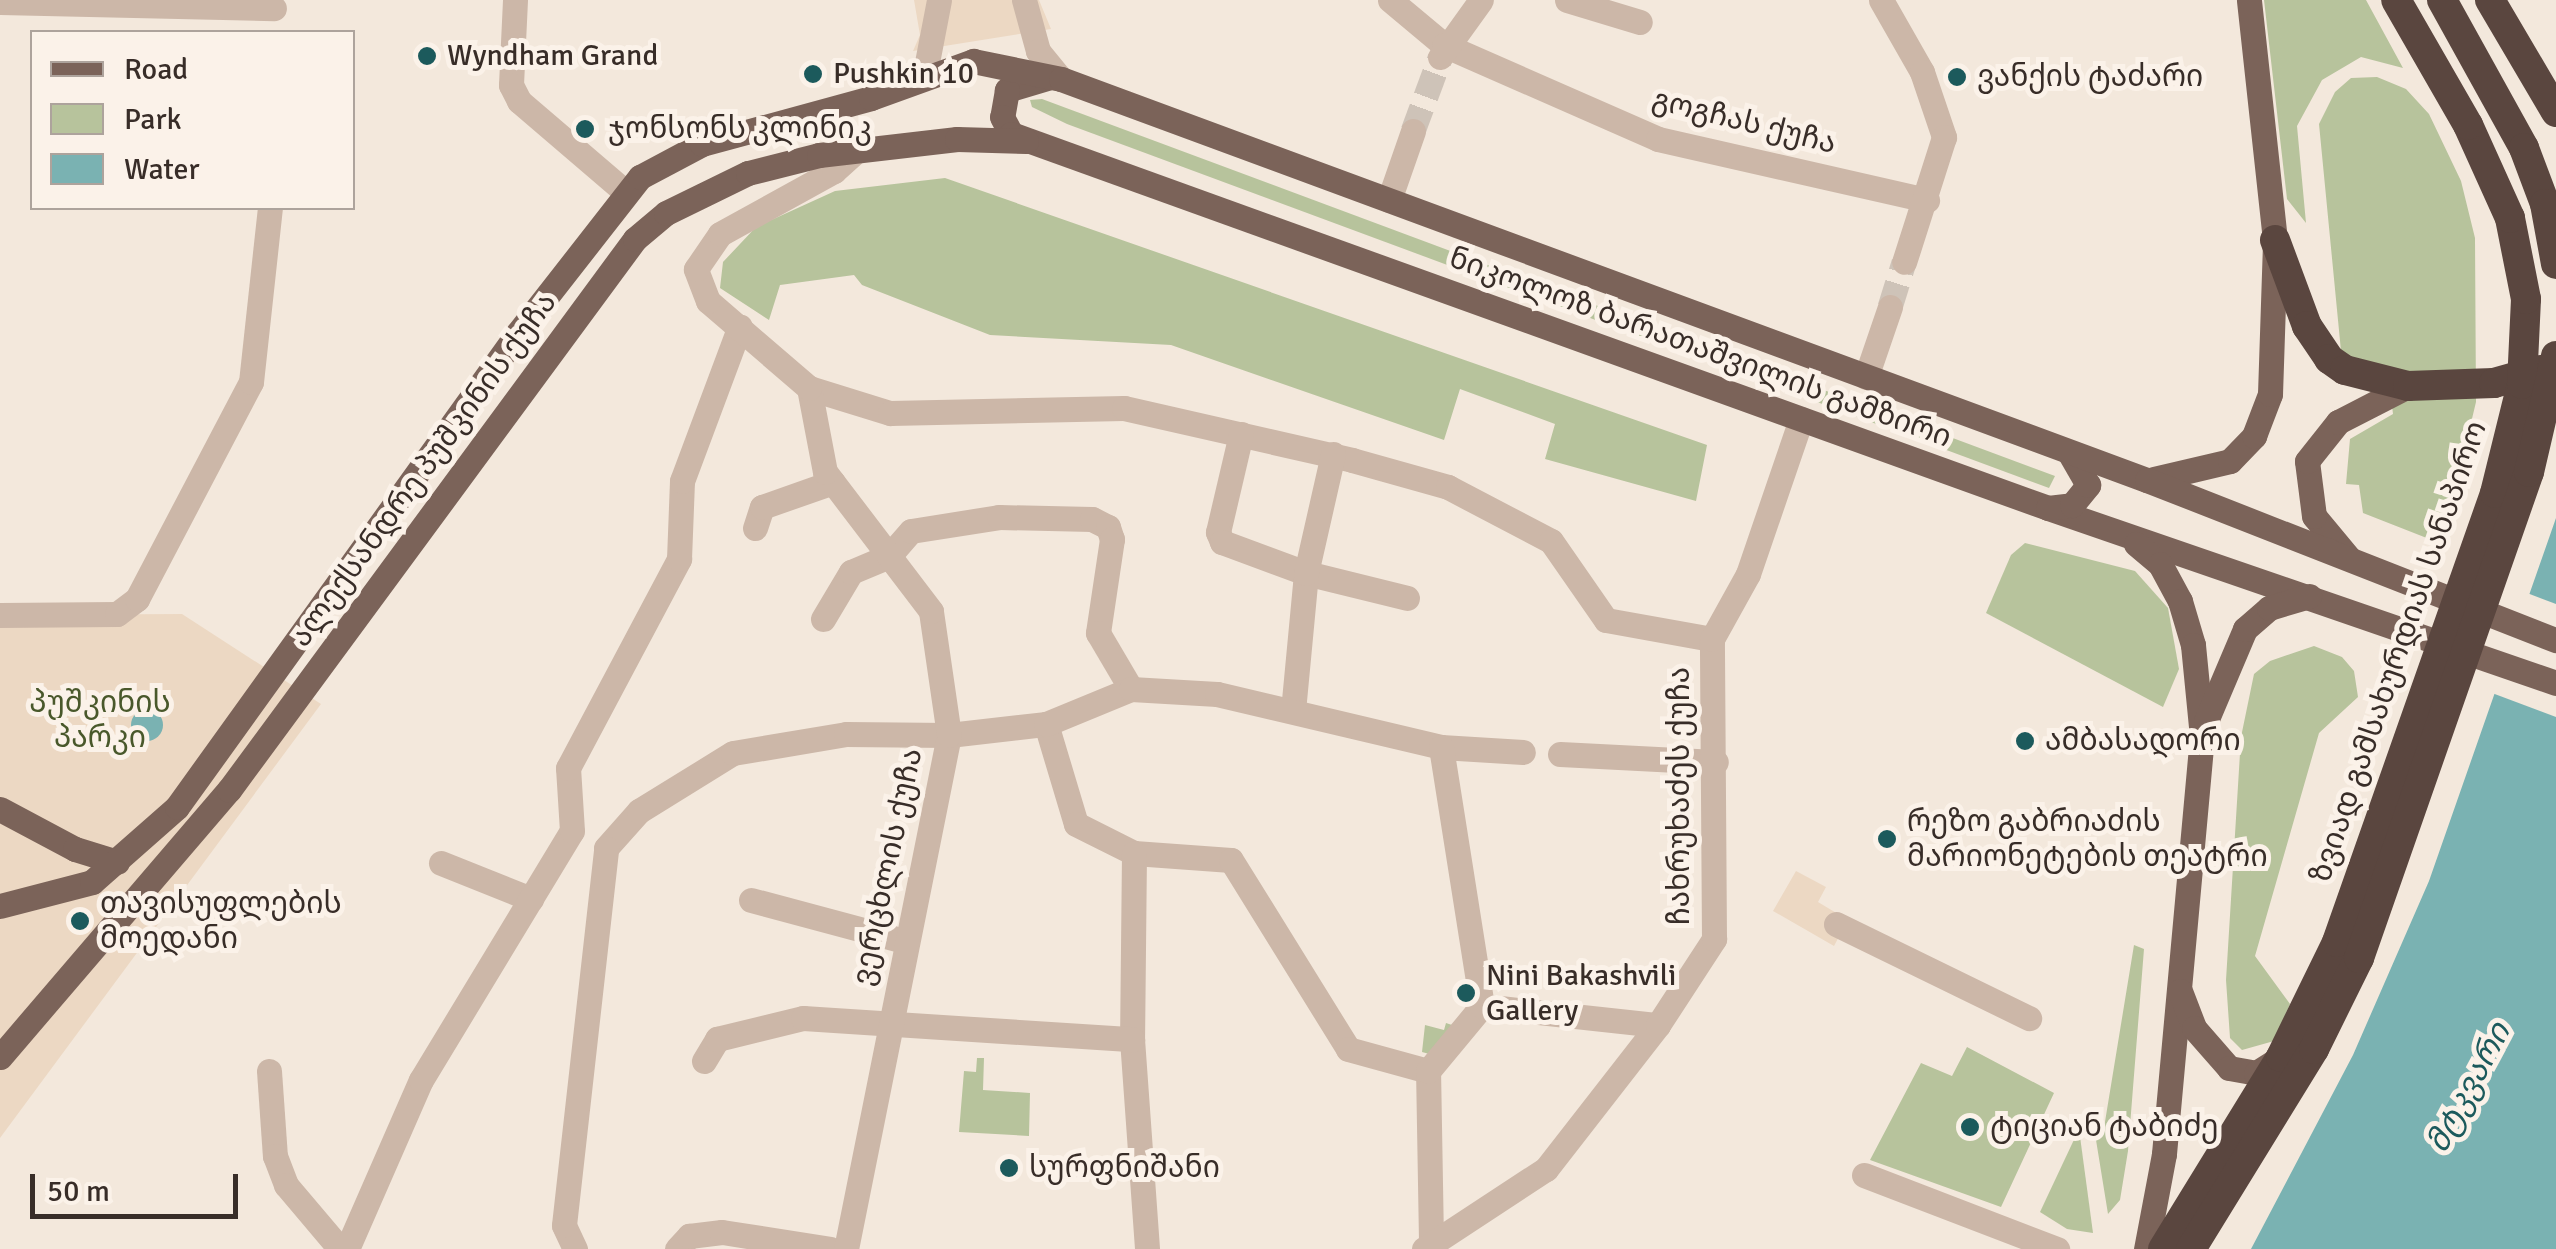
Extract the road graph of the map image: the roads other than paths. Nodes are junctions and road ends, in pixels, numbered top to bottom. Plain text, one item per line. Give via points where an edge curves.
1 (515, 0) edge
2 (939, 0) edge
3 (1024, 0) edge
4 (1390, 0) edge
5 (1480, 0) edge
6 (1567, 0) edge
7 (1881, 0) edge
8 (2249, 0) edge
9 (2396, 0) edge
10 (2442, 0) edge
11 (2490, 0) edge
12 (0, 2) edge
13 (274, 13) edge
14 (1640, 22) dead end
15 (1442, 52) junction
16 (924, 78) junction
17 (1061, 78) junction
18 (2556, 112) edge
19 (1412, 131) tunnel mouth
20 (1026, 140) junction
21 (857, 150) junction
22 (625, 192) junction
23 (1389, 200) junction
24 (1927, 200) junction
25 (270, 210) edge
26 (2275, 240) junction
27 (1904, 262) tunnel mouth
28 (2556, 264) edge
29 (1890, 308) tunnel mouth
30 (740, 326) junction
31 (2556, 359) edge
32 (1866, 376) junction
33 (2408, 386) junction
34 (810, 388) junction
35 (1801, 419) junction
36 (1241, 434) junction
37 (2067, 451) junction
38 (1334, 454) junction
39 (2147, 480) junction
40 (833, 482) junction
41 (2048, 508) junction
42 (755, 528) dead end
43 (2120, 532) junction
44 (888, 556) junction
45 (2362, 567) junction
46 (1306, 573) junction
47 (2309, 596) junction
48 (1407, 598) dead end
49 (0, 615) edge
50 (822, 619) dead end
51 (1712, 639) junction
52 (2556, 640) edge
53 (2556, 683) edge
54 (1132, 689) junction
55 (1293, 712) junction
56 (1046, 724) junction
57 (949, 735) junction
58 (2202, 736) junction
59 (1441, 746) junction
60 (1522, 752) dead end
61 (1560, 754) dead end
62 (1716, 762) junction
63 (0, 809) edge
64 (572, 831) junction
65 (606, 848) junction
66 (1134, 853) junction
67 (117, 862) junction
68 (441, 863) dead end
69 (531, 899) junction
70 (750, 900) dead end
71 (0, 906) edge
72 (1836, 924) dead end
73 (904, 941) junction
74 (2178, 986) junction
75 (1482, 1006) junction
76 (2029, 1018) dead end
77 (888, 1024) junction
78 (1658, 1025) junction
79 (1132, 1039) junction
80 (0, 1057) edge
81 (2282, 1057) junction
82 (704, 1061) dead end
83 (269, 1070) dead end
84 (1428, 1071) junction
85 (2164, 1154) junction
86 (1864, 1175) dead end
87 (2204, 1204) junction
88 (1428, 1245) edge
89 (343, 1249) edge
90 (574, 1249) edge
91 (678, 1249) edge
92 (830, 1249) edge
93 (846, 1249) edge
94 (1147, 1249) edge
95 (2057, 1249) edge
96 (2146, 1249) edge
97 (2163, 1249) edge
98 (2192, 1249) edge

1 - 22 street via 511,85 519,101
2 - 16 street
3 - 17 street via 1038,51
4 - 15 street, გოგჩას ქუჩა
5 - 15 street
6 - 14 street
7 - 24 street via 1922,72 1944,137
8 - 26 main road
9 - 81 highway, ზვიად გამსახურდიას სანაპირო via 2476,139 2510,218 2526,299 2525,359 2495,493 2363,877
10 - 28 highway via 2524,148 2545,204
11 - 18 highway
12 - 13 street
15 - 24 street, გოგჩას ქუჩა via 1658,139
16 - 17 main road, ალექსანდრე პუშკინის ქუჩა via 973,61
16 - 22 main road, ალექსანდრე პუშკინის ქუჩა via 676,154
17 - 20 main road via 1035,77 1007,90 1002,117 1012,134
17 - 23 main road, ნიკოლოზ ბარათაშვილის გამზირი
19 - 23 street
20 - 21 main road, ალექსანდრე პუშკინის ქუჩა via 957,139
20 - 35 main road, ნიკოლოზ ბარათაშვილის გამზირი
21 - 30 street via 834,172 706,249 697,284
21 - 80 main road, ალექსანდრე პუშკინის ქუჩა via 748,172 666,213 635,239 229,790
22 - 67 main road, ალექსანდრე პუშკინის ქუჩა via 176,806
23 - 32 main road, ნიკოლოზ ბარათაშვილის გამზირი
24 - 27 street
25 - 49 street via 251,382 137,600 117,614
26 - 33 highway via 2292,295 2328,359 2365,378
26 - 39 main road via 2272,368 2260,426 2230,461 2184,477
29 - 32 street
30 - 34 street
30 - 64 street via 682,481 678,559 568,768
31 - 33 highway via 2494,383
31 - 87 highway, ზვიად გამსახურდიას სანაპირო via 2529,472 2359,958 2314,1049
32 - 37 main road, ნიკოლოზ ბარათაშვილის გამზირი
33 - 45 main road via 2338,422 2307,461 2314,516
34 - 36 street via 890,412 1124,408
34 - 40 street, ვერცხლის ქუჩა via 825,472
35 - 41 main road, ნიკოლოზ ბარათაშვილის გამზირი
35 - 51 street, ჩახრუხაძეს ქუჩა via 1748,574
36 - 38 street
36 - 46 street via 1218,532 1222,542
37 - 39 main road, ნიკოლოზ ბარათაშვილის გამზირი
37 - 41 main road via 2083,467 2088,485 2072,505
38 - 46 street
38 - 51 street via 1448,488 1551,541 1606,620
39 - 45 main road, ნიკოლოზ ბარათაშვილის გამზირი
40 - 42 street via 762,508
40 - 44 street, ვერცხლის ქუჩა
41 - 43 main road, ნიკოლოზ ბარათაშვილის გამზირი
43 - 47 main road, ნიკოლოზ ბარათაშვილის გამზირი
43 - 58 main road via 2160,564 2180,600 2193,645
44 - 50 street via 850,572
44 - 54 street via 911,531 999,517 1062,514 1108,527 1098,633
44 - 57 street, ვერცხლის ქუჩა via 918,586 931,611
45 - 52 main road, ნიკოლოზ ბარათაშვილის გამზირი
46 - 48 street
46 - 55 street
47 - 53 main road, ნიკოლოზ ბარათაშვილის გამზირი
47 - 58 main road via 2268,608 2244,629
51 - 62 street, ჩახრუხაძეს ქუჩა
54 - 55 street via 1217,694
54 - 56 street
55 - 59 street
56 - 57 street
56 - 66 street via 1076,824
57 - 65 street via 846,734 733,753 639,811
57 - 73 street, ვერცხლის ქუჩა
58 - 74 main road
59 - 60 street
59 - 75 street
61 - 62 street
62 - 78 street, ჩახრუხაძეს ქუჩა via 1714,939
63 - 67 main road via 75,850
64 - 65 street
64 - 69 street
65 - 90 street via 564,1226
66 - 79 street
66 - 84 street via 1231,860 1348,1049
67 - 71 main road via 78,890
68 - 69 street
69 - 89 street via 420,1080
70 - 73 street
72 - 76 street
73 - 77 street, ვერცხლის ქუჩა
74 - 81 main road via 2194,1028 2230,1068 2256,1073
74 - 85 main road
75 - 78 street
75 - 84 street
77 - 79 street
77 - 82 street via 767,1023 717,1038
77 - 93 street, ვერცხლის ქუჩა
78 - 88 street, ჩახრუხაძეს ქუჩა via 1546,1169
79 - 94 street
81 - 87 highway, ზვიად გამსახურდიას სანაპირო
83 - 89 street via 275,1156 286,1185
84 - 88 street
85 - 87 main road via 2177,1183
85 - 96 main road
86 - 95 street
87 - 97 highway, ზვიად გამსახურდიას სანაპირო
87 - 98 highway, ზვიად გამსახურდიას სანაპირო
91 - 92 street via 689,1236 722,1232

